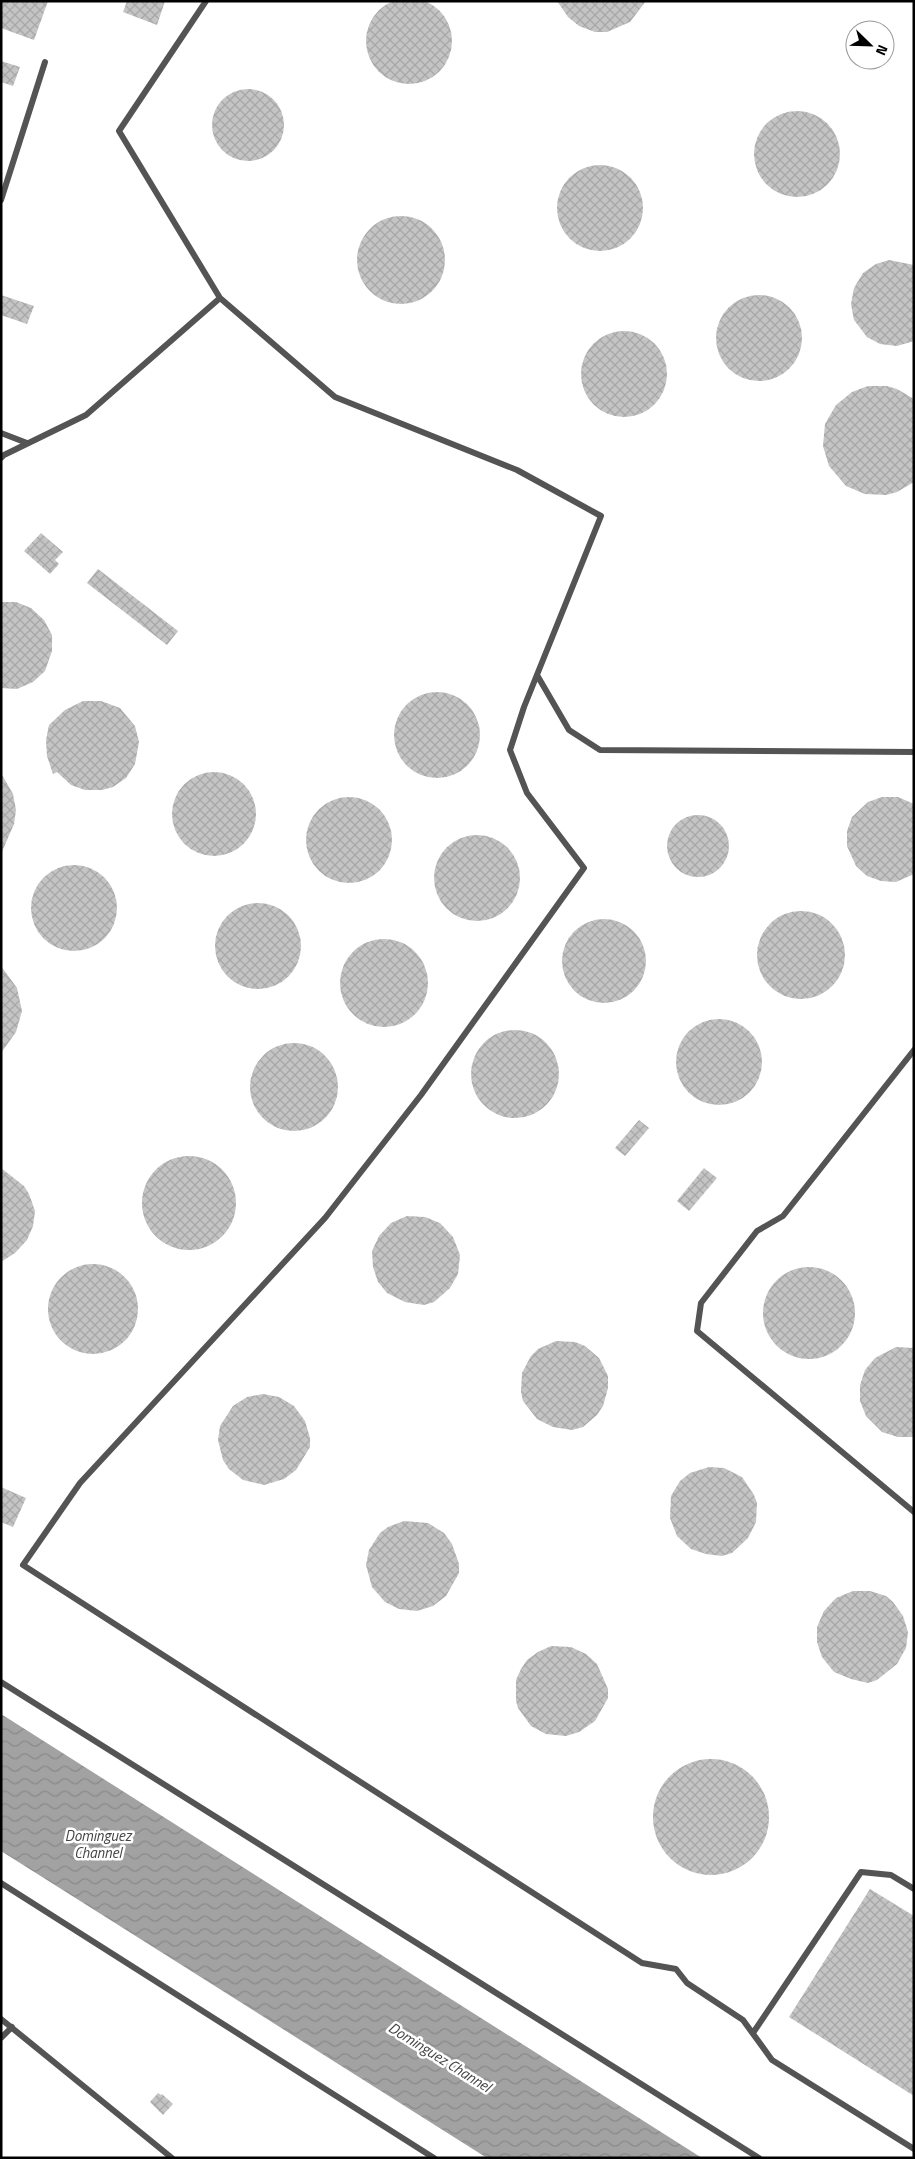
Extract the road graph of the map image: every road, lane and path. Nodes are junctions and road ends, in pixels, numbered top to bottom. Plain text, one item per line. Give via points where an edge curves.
1 (206, 1) edge
2 (45, 62) dead end
3 (1, 200) edge
4 (220, 298) junction
5 (1, 433) edge
6 (28, 443) junction
7 (1, 458) edge
8 (537, 675) junction
9 (914, 752) edge
10 (914, 1050) edge
11 (914, 1512) edge
12 (1, 1682) edge
13 (1, 1883) edge
14 (914, 1889) edge
15 (1, 2019) edge
16 (12, 2027) junction
17 (753, 2033) junction
18 (1, 2038) edge
19 (914, 2149) edge
20 (172, 2158) edge
21 (434, 2158) edge
22 (758, 2158) edge

1 - 4 lane via 119,131
2 - 3 lane
4 - 6 lane via 86,415
4 - 8 lane via 335,397 516,470 600,516
5 - 6 lane
6 - 7 lane
8 - 9 lane via 569,730 600,750
8 - 17 lane via 510,750 527,793 584,868 421,1095 325,1218 80,1483 23,1565 642,1963 676,1969 687,1983 743,2020
10 - 11 lane via 783,1216 757,1231 701,1303 697,1331
12 - 22 lane
13 - 21 lane
14 - 17 lane via 891,1875 861,1872
15 - 16 lane
16 - 18 lane
16 - 20 lane
17 - 19 lane via 772,2060

